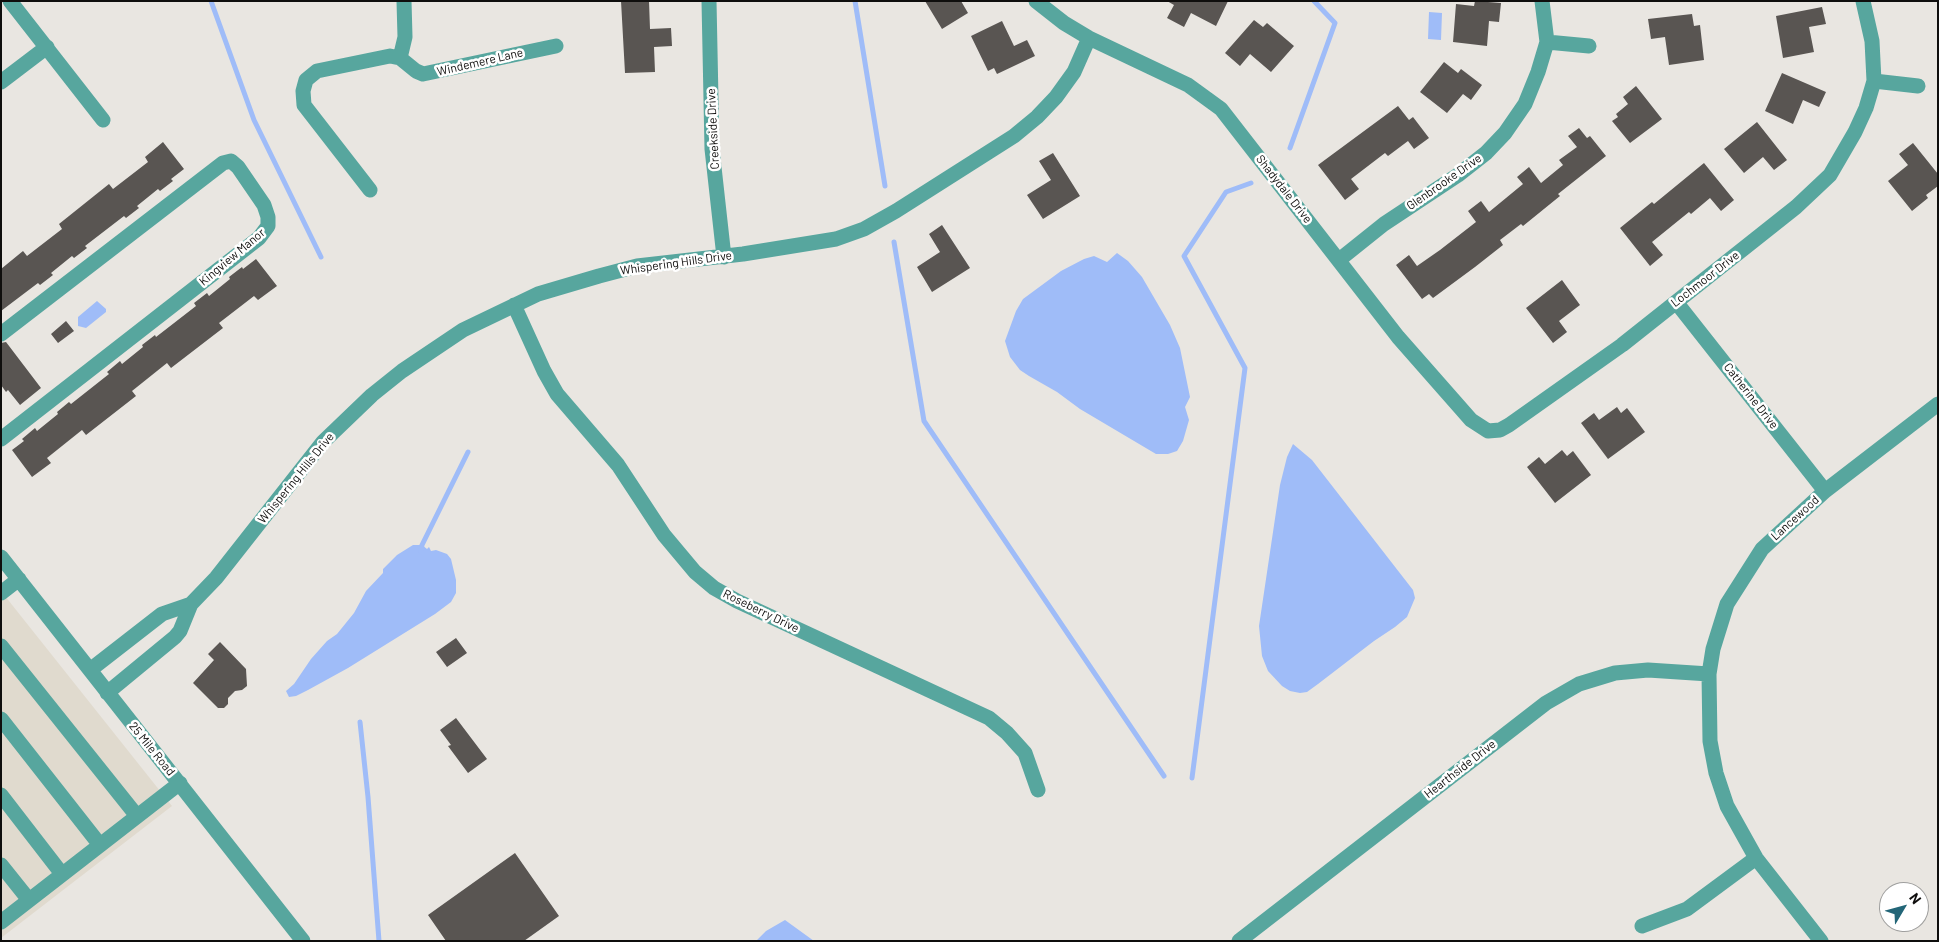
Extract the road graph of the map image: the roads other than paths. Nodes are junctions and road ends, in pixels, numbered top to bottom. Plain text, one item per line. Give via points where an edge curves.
1 (10, 1) edge
2 (404, 1) edge
3 (709, 1) edge
4 (1036, 1) edge
5 (1542, 1) edge
6 (1863, 1) edge
7 (1089, 38) junction
8 (1547, 42) junction
9 (556, 46) dead end
10 (1589, 46) dead end
11 (46, 48) junction
12 (400, 58) junction
13 (1874, 81) junction
14 (1, 82) edge
15 (1918, 86) dead end
16 (103, 120) dead end
17 (370, 190) dead end
18 (724, 257) junction
19 (1339, 260) junction
20 (1676, 302) junction
21 (514, 305) junction
22 (1, 334) edge
23 (1938, 404) edge
24 (1488, 431) joint
25 (1, 439) edge
26 (1825, 491) junction
27 (1, 557) edge
28 (19, 579) junction
29 (1, 593) edge
30 (192, 604) junction
31 (1, 646) edge
32 (90, 670) junction
33 (1709, 674) junction
34 (107, 693) junction
35 (1, 719) edge
36 (180, 783) junction
37 (1038, 790) dead end
38 (1, 795) edge
39 (137, 816) junction
40 (100, 845) junction
41 (1756, 858) junction
42 (1, 865) edge
43 (62, 874) junction
44 (29, 900) junction
45 (1, 922) edge
46 (1642, 926) dead end
47 (303, 941) edge
48 (1239, 941) edge
49 (1821, 941) edge

1 - 11 street
2 - 12 street via 405,37
3 - 18 street, Creekside Drive via 712,149
4 - 7 street, Shadydale Drive
5 - 8 street, Glenbrooke Drive
6 - 13 street, Lochmoor Drive via 1872,41
7 - 18 street, Whispering Hills Drive via 1074,72 1037,117 1014,136 896,211 864,229 836,239
7 - 19 street, Shadydale Drive via 1188,85 1221,109
8 - 10 street
8 - 19 street, Glenbrooke Drive via 1525,104 1499,140 1458,175 1384,224
9 - 12 street, Windemere Lane via 423,74
11 - 14 street
11 - 16 street
12 - 17 street via 390,56 317,71 306,80 303,91 304,105
13 - 15 street
13 - 20 street, Lochmoor Drive via 1855,132 1830,175 1796,207
18 - 21 street, Whispering Hills Drive via 637,266 555,288
19 - 24 street, Shadydale Drive via 1435,380 1471,420
20 - 24 street, Lochmoor Drive via 1622,345 1509,425
20 - 26 street, Catherine Drive
21 - 30 street, Whispering Hills Drive via 463,330 372,395 323,442
21 - 37 street, Roseberry Drive via 557,394 618,465 664,534 695,572 737,601 989,718 1025,754
22 - 25 street, Kingview Manor via 223,163 230,160 238,166 264,205 268,226 259,238
23 - 26 street, Lancewood
26 - 33 street, Lancewood via 1762,549 1737,588 1721,622
27 - 28 street, 25 Mile Road
28 - 29 street
28 - 32 street, 25 Mile Road
30 - 32 street, Whispering Hills Drive via 162,614
30 - 34 street, Whispering Hills Drive via 180,632
31 - 39 street
32 - 34 street, 25 Mile Road
33 - 41 street, Lancewood via 1710,741 1716,773 1727,806
33 - 48 street, Hearthside Drive via 1648,670 1615,674 1579,684 1546,703
34 - 36 street, 25 Mile Road
35 - 40 street
36 - 39 street
36 - 47 street, 25 Mile Road
38 - 43 street
39 - 40 street
40 - 43 street
41 - 46 street via 1687,909
41 - 49 street, Lancewood
42 - 44 street
43 - 44 street
44 - 45 street

